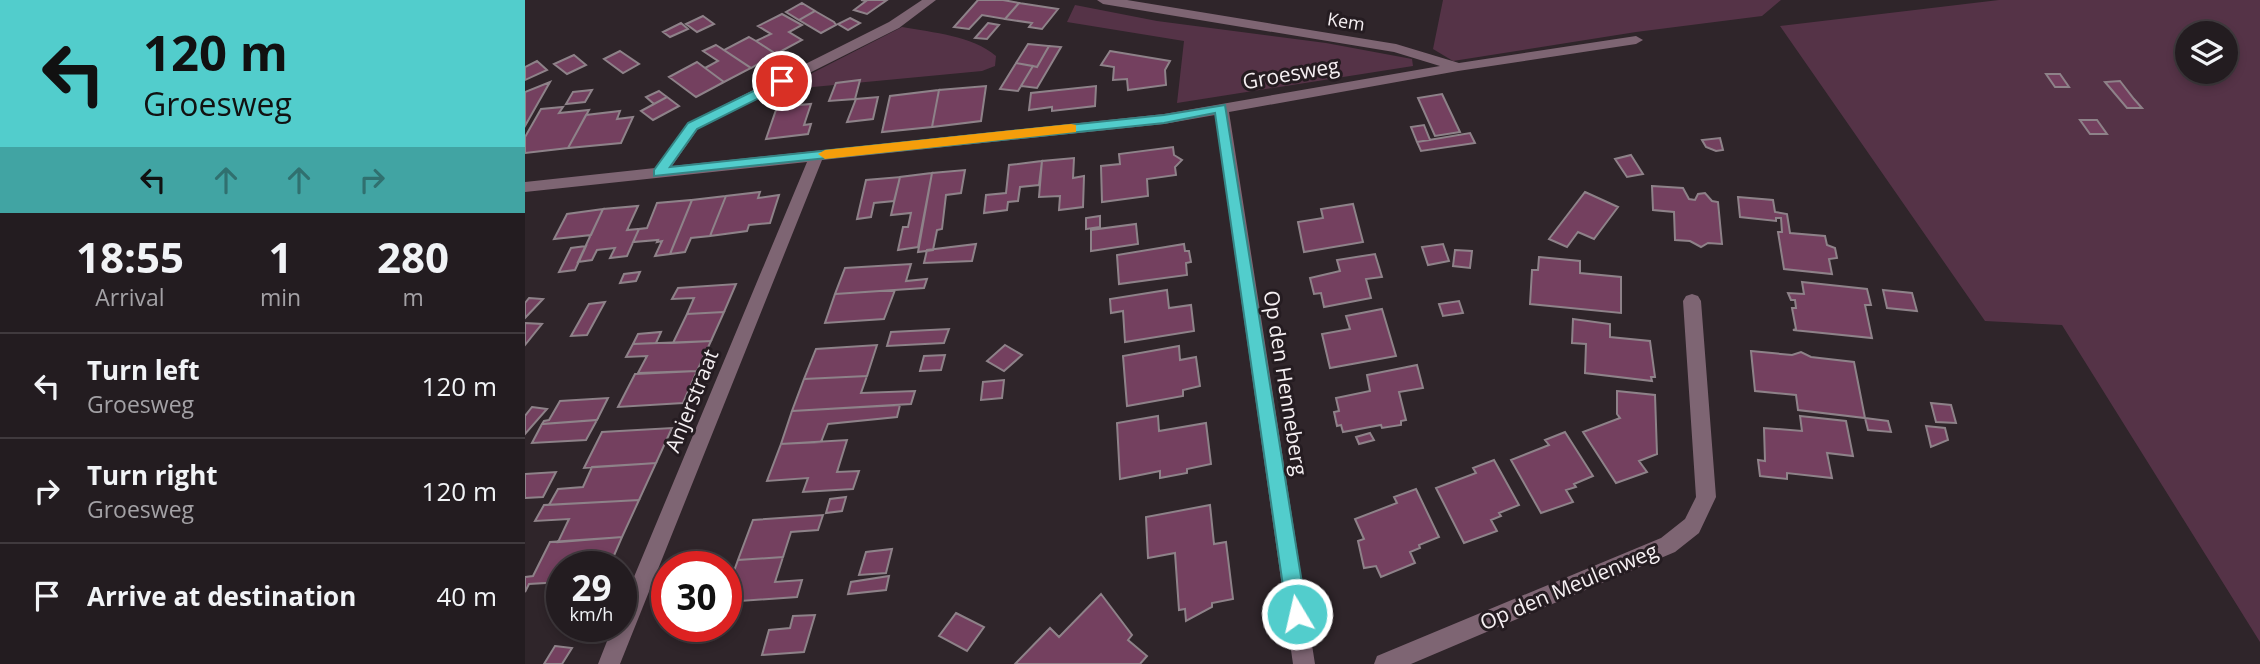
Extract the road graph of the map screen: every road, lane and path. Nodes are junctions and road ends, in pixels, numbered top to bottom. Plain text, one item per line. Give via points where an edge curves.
1 (930, 0) edge
2 (1103, 0) edge
3 (1636, 40) dead end
4 (1458, 67) junction
5 (1220, 108) junction
6 (817, 155) junction
7 (659, 173) junction
8 (525, 187) edge
9 (1692, 301) dead end
10 (609, 664) edge
11 (1304, 664) edge
12 (1385, 664) edge

1 - 7 street via 894,25 692,126
2 - 4 street, Kem via 1396,48
3 - 4 street, Groesweg
4 - 5 street, Groesweg
5 - 6 street, Groesweg via 1164,119
5 - 11 street, Op den Henneberg
6 - 7 street, Groesweg
6 - 10 street, Anjerstraat
7 - 8 street, Groesweg
9 - 12 street, Op den Meulenweg via 1706,497 1692,526 1668,545

